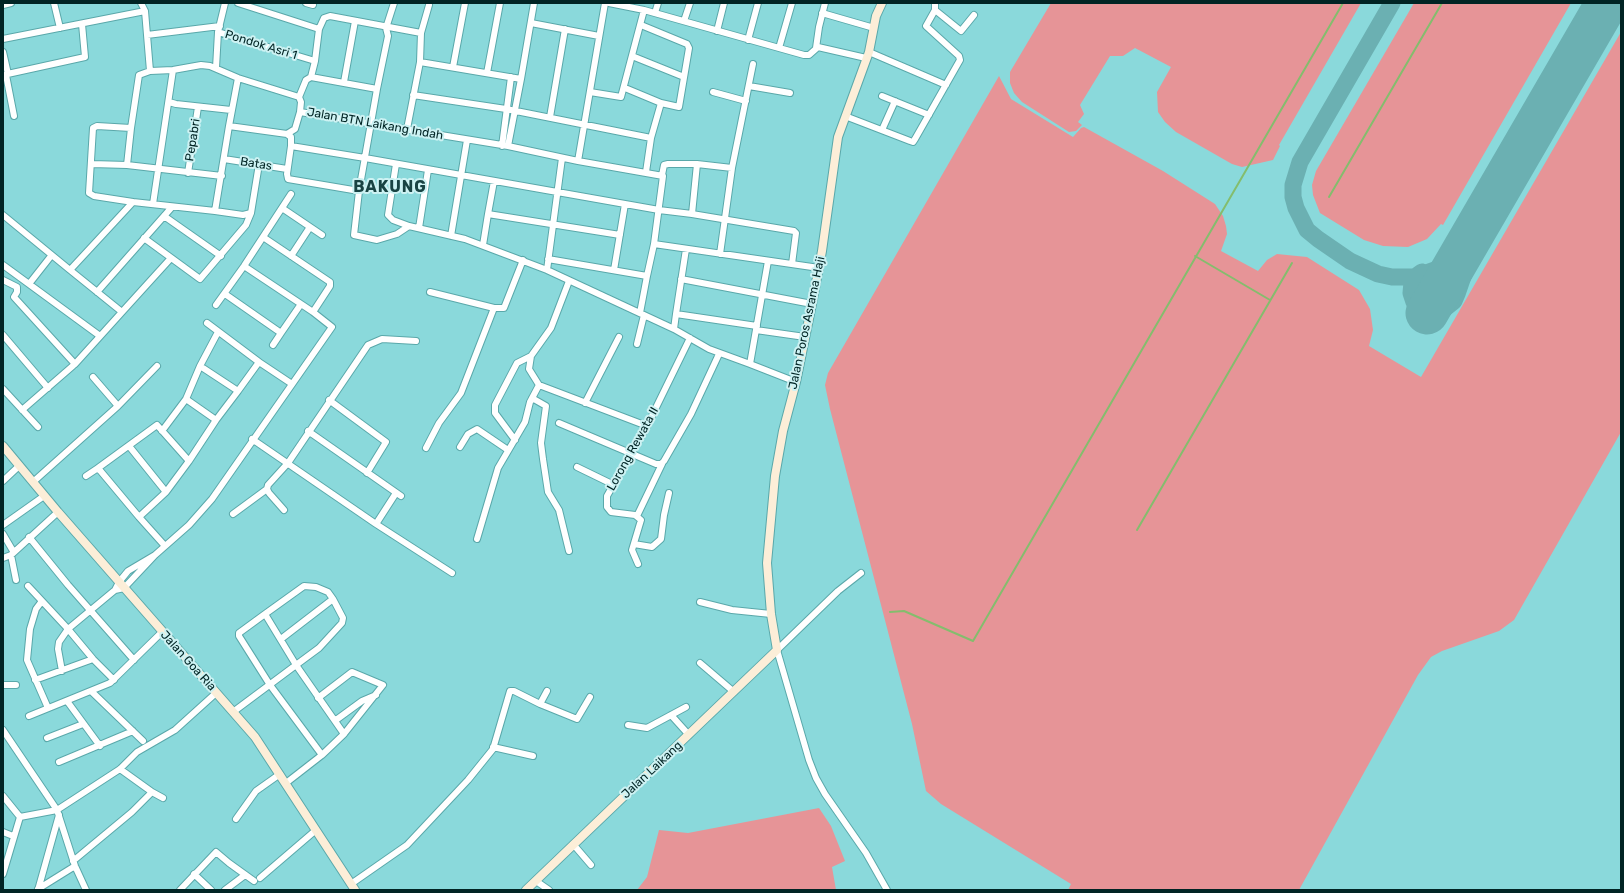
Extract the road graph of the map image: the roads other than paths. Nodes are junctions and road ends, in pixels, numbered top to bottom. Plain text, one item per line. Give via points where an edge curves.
1 (11, 3) edge
2 (54, 3) edge
3 (141, 3) edge
4 (225, 3) edge
5 (238, 3) edge
6 (306, 3) edge
7 (394, 3) edge
8 (465, 3) edge
9 (500, 3) edge
10 (534, 3) edge
11 (605, 3) edge
12 (609, 3) edge
13 (658, 3) edge
14 (690, 3) edge
15 (724, 3) edge
16 (758, 3) edge
17 (792, 3) edge
18 (825, 3) edge
19 (882, 3) edge
20 (935, 3) edge
21 (3, 5) edge
22 (313, 5) dead end
23 (428, 5) dead end
24 (631, 5) edge
25 (644, 10) junction
26 (935, 10) junction
27 (144, 11) junction
28 (655, 13) junction
29 (822, 13) junction
30 (974, 15) dead end
31 (355, 21) junction
32 (684, 21) junction
33 (531, 23) junction
34 (82, 24) junction
35 (641, 25) junction
36 (60, 28) junction
37 (386, 28) junction
38 (874, 28) junction
39 (219, 29) junction
40 (319, 29) junction
41 (565, 29) junction
42 (717, 31) junction
43 (421, 33) junction
44 (147, 35) junction
45 (599, 36) junction
46 (3, 39) edge
47 (748, 40) junction
48 (779, 48) junction
49 (816, 48) junction
50 (3, 52) edge
51 (868, 55) junction
52 (632, 56) junction
53 (315, 61) junction
54 (420, 62) junction
55 (753, 64) dead end
56 (453, 67) junction
57 (216, 68) junction
58 (173, 70) junction
59 (150, 71) junction
60 (487, 73) junction
61 (6, 75) edge
62 (684, 76) junction
63 (311, 77) junction
64 (511, 77) junction
65 (238, 78) junction
66 (521, 79) junction
67 (344, 82) junction
68 (946, 85) junction
69 (749, 86) junction
70 (377, 88) junction
71 (625, 88) junction
72 (590, 92) junction
73 (713, 92) dead end
74 (790, 92) dead end
75 (413, 95) junction
76 (882, 96) dead end
77 (299, 97) junction
78 (746, 101) junction
79 (895, 101) junction
80 (169, 102) junction
81 (661, 104) junction
82 (198, 107) junction
83 (506, 109) junction
84 (231, 110) junction
85 (515, 111) junction
86 (300, 112) junction
87 (929, 115) junction
88 (14, 116) dead end
89 (845, 116) junction
90 (550, 117) junction
91 (585, 123) junction
92 (370, 124) junction
93 (229, 126) junction
94 (131, 128) junction
95 (407, 130) junction
96 (882, 130) junction
97 (287, 134) junction
98 (651, 138) junction
99 (467, 140) junction
100 (291, 146) junction
101 (505, 146) junction
102 (365, 158) junction
103 (562, 158) junction
104 (224, 159) junction
105 (578, 161) junction
106 (92, 164) junction
107 (259, 164) junction
108 (396, 164) junction
109 (697, 164) junction
110 (127, 165) junction
111 (732, 168) junction
112 (159, 169) junction
113 (287, 169) junction
114 (428, 170) junction
115 (646, 172) junction
116 (188, 173) junction
117 (662, 175) junction
118 (222, 176) junction
119 (461, 176) junction
120 (494, 181) junction
121 (359, 191) junction
122 (557, 192) junction
123 (291, 194) dead end
124 (133, 202) junction
125 (153, 204) junction
126 (626, 204) junction
127 (172, 207) junction
128 (282, 208) junction
129 (659, 210) junction
130 (215, 211) junction
131 (251, 213) junction
132 (488, 214) junction
133 (692, 214) junction
134 (3, 216) edge
135 (164, 216) junction
136 (724, 219) junction
137 (554, 225) junction
138 (409, 226) junction
139 (310, 227) junction
140 (420, 228) junction
141 (322, 234) dead end
142 (620, 235) junction
143 (451, 236) junction
144 (263, 237) junction
145 (144, 238) junction
146 (654, 244) junction
147 (483, 245) junction
148 (686, 249) junction
149 (720, 254) junction
150 (51, 256) junction
151 (221, 256) junction
152 (291, 256) junction
153 (171, 258) junction
154 (548, 259) junction
155 (523, 260) junction
156 (768, 261) junction
157 (792, 264) junction
158 (3, 265) edge
159 (244, 266) junction
160 (818, 268) junction
161 (70, 270) junction
162 (547, 270) junction
163 (614, 270) junction
164 (647, 276) junction
165 (681, 279) junction
166 (3, 280) edge
167 (569, 281) junction
168 (29, 284) junction
169 (97, 292) junction
170 (430, 292) dead end
171 (225, 294) junction
172 (763, 294) junction
173 (301, 304) junction
174 (812, 304) junction
175 (216, 305) dead end
176 (494, 308) junction
177 (122, 312) junction
178 (313, 312) junction
179 (642, 314) junction
180 (676, 314) junction
181 (207, 323) dead end
182 (757, 328) junction
183 (674, 329) junction
184 (218, 332) junction
185 (281, 333) junction
186 (3, 335) edge
187 (100, 336) junction
188 (619, 337) dead end
189 (805, 337) junction
190 (690, 338) junction
191 (416, 341) dead end
192 (637, 344) dead end
193 (273, 345) dead end
194 (719, 354) junction
195 (531, 356) junction
196 (259, 362) junction
197 (75, 364) junction
198 (750, 364) junction
199 (157, 366) dead end
200 (200, 366) junction
201 (93, 377) dead end
202 (796, 382) junction
203 (292, 384) junction
204 (539, 385) junction
205 (48, 388) junction
206 (3, 389) edge
207 (238, 392) junction
208 (532, 398) junction
209 (186, 399) junction
210 (329, 400) junction
211 (585, 402) junction
212 (118, 406) junction
213 (22, 410) junction
214 (216, 420) junction
215 (559, 423) dead end
216 (647, 426) junction
217 (38, 427) dead end
218 (162, 430) junction
219 (308, 431) junction
220 (252, 439) junction
221 (514, 440) junction
222 (3, 446) edge
223 (129, 446) junction
224 (460, 447) dead end
225 (426, 448) dead end
226 (508, 450) junction
227 (632, 453) junction
228 (189, 461) junction
229 (288, 463) junction
230 (662, 464) junction
231 (19, 466) junction
232 (577, 467) dead end
233 (98, 468) junction
234 (367, 473) junction
235 (86, 476) dead end
236 (3, 481) edge
237 (34, 482) junction
238 (614, 485) junction
239 (267, 488) junction
240 (166, 492) junction
241 (669, 493) dead end
242 (44, 496) junction
243 (284, 510) dead end
244 (58, 512) junction
245 (233, 514) dead end
246 (637, 516) junction
247 (139, 517) junction
248 (376, 524) junction
249 (3, 525) edge
250 (3, 534) edge
251 (29, 537) junction
252 (477, 538) dead end
253 (634, 544) junction
254 (165, 546) junction
255 (569, 551) dead end
256 (12, 553) junction
257 (155, 555) junction
258 (3, 558) edge
259 (638, 564) dead end
260 (452, 573) dead end
261 (861, 573) dead end
262 (16, 580) dead end
263 (121, 585) junction
264 (28, 586) dead end
265 (333, 599) junction
266 (42, 601) junction
267 (700, 602) dead end
268 (91, 610) junction
269 (265, 614) junction
270 (771, 614) junction
271 (68, 629) junction
272 (162, 632) junction
273 (280, 639) junction
274 (777, 650) junction
275 (93, 659) junction
276 (134, 660) junction
277 (700, 663) dead end
278 (296, 665) junction
279 (62, 671) junction
280 (35, 680) junction
281 (114, 680) junction
282 (270, 684) junction
283 (3, 685) edge
284 (16, 685) dead end
285 (91, 691) junction
286 (547, 691) dead end
287 (734, 692) junction
288 (216, 693) junction
289 (376, 695) junction
290 (590, 697) dead end
291 (318, 698) junction
292 (67, 701) junction
293 (540, 704) junction
294 (686, 707) dead end
295 (48, 708) junction
296 (234, 712) junction
297 (672, 715) junction
298 (29, 716) dead end
299 (336, 720) junction
300 (83, 724) junction
301 (628, 725) dead end
302 (3, 730) edge
303 (133, 731) junction
304 (344, 734) junction
305 (689, 735) junction
306 (47, 738) dead end
307 (143, 741) dead end
308 (100, 746) junction
309 (493, 747) junction
310 (322, 755) junction
311 (533, 756) dead end
312 (59, 762) dead end
313 (120, 769) junction
314 (280, 774) junction
315 (286, 783) junction
316 (152, 792) junction
317 (3, 796) edge
318 (163, 798) dead end
319 (58, 812) junction
320 (20, 816) junction
321 (236, 819) dead end
322 (316, 830) junction
323 (3, 832) edge
324 (13, 836) junction
325 (573, 844) junction
326 (74, 864) junction
327 (591, 865) dead end
328 (4, 867) edge
329 (3, 874) edge
330 (194, 874) junction
331 (245, 875) junction
332 (536, 881) junction
333 (353, 887) edge
334 (38, 890) edge
335 (86, 890) edge
336 (181, 890) edge
337 (211, 890) edge
338 (226, 890) edge
339 (526, 890) edge
340 (549, 890) edge
341 (887, 890) edge

1 - 21 street
2 - 36 street
3 - 27 street
4 - 39 street
5 - 40 street
6 - 22 street
7 - 37 street
8 - 56 street
9 - 60 street
10 - 33 street
11 - 45 street
12 - 24 street
13 - 28 street
14 - 32 street
15 - 42 street
16 - 47 street
17 - 48 street
18 - 29 street
19 - 38 main road, Jalan Poros Asrama Haji via 877,12
20 - 26 street
23 - 43 street
24 - 25 street
25 - 28 street
25 - 35 street
26 - 30 street via 961,31
26 - 68 street via 926,26 960,58
27 - 34 street
27 - 44 street
28 - 32 street
29 - 38 street
29 - 49 street
31 - 37 street
31 - 40 street via 327,17
31 - 67 street
32 - 42 street
33 - 41 street
33 - 66 street
34 - 36 street
34 - 61 street via 85,57
35 - 52 street
35 - 62 street via 688,46
36 - 46 street
37 - 43 street
37 - 70 street via 388,36
38 - 51 main road, Jalan Poros Asrama Haji
39 - 44 street
39 - 53 street, Pondok Asri 1
39 - 57 street, Pondok Asri 1
40 - 53 street
41 - 45 street
41 - 90 street
42 - 47 street
43 - 54 street
44 - 59 street
45 - 72 street
47 - 48 street
48 - 49 street via 807,56
49 - 51 street
50 - 61 street
51 - 68 street
51 - 89 main road, Jalan Poros Asrama Haji
52 - 62 street
52 - 71 street
53 - 63 street
54 - 56 street
54 - 75 street
55 - 69 street
56 - 60 street
57 - 58 street via 201,65
57 - 65 street
58 - 59 street
58 - 80 street
59 - 94 street via 139,75
60 - 64 street
61 - 88 street
62 - 81 street via 678,108
63 - 67 street
63 - 77 street via 306,80
64 - 66 street
64 - 83 street
65 - 77 street
65 - 84 street
66 - 85 street
67 - 70 street
68 - 87 street
69 - 74 street
69 - 78 street
70 - 92 street
71 - 72 street via 620,98
71 - 81 street
72 - 91 street
73 - 78 street
75 - 83 street
75 - 95 street
76 - 79 street
77 - 86 street
78 - 111 street
79 - 87 street
79 - 96 street
80 - 82 street
80 - 112 street
81 - 98 street
82 - 84 street
82 - 116 street, Pepabri
83 - 85 street
83 - 101 street
84 - 93 street
85 - 90 street
85 - 101 street
86 - 92 street, Jalan BTN Laikang Indah
86 - 97 street, Jalan BTN Laikang Indah via 295,129
87 - 96 street via 913,142
89 - 96 street
89 - 160 main road, Jalan Poros Asrama Haji via 835,153
90 - 91 street
91 - 98 street
91 - 105 street
92 - 95 street, Jalan BTN Laikang Indah
92 - 102 street
93 - 97 street
93 - 104 street
94 - 106 street via 94,126
94 - 110 street
95 - 99 street, Jalan BTN Laikang Indah
97 - 100 street via 291,137
98 - 115 street
99 - 101 street, Jalan BTN Laikang Indah
99 - 119 street
100 - 102 street
100 - 113 street
101 - 103 street, Jalan BTN Laikang Indah
102 - 108 street
102 - 121 street
103 - 105 street, Jalan BTN Laikang Indah
103 - 122 street
104 - 107 street, Batas
104 - 118 street
105 - 115 street, Jalan BTN Laikang Indah
106 - 110 street
106 - 124 street via 89,193
107 - 113 street, Batas
107 - 131 street
108 - 114 street
108 - 138 street via 388,215 393,220
109 - 111 street
109 - 117 street via 666,164
109 - 133 street
110 - 112 street
111 - 136 street
112 - 116 street
112 - 125 street
113 - 121 street via 287,177 292,181
114 - 119 street
114 - 140 street
115 - 117 street, Jalan BTN Laikang Indah
116 - 118 street
117 - 129 street
118 - 130 street
119 - 120 street
119 - 143 street
120 - 122 street
120 - 132 street
121 - 138 street via 354,235 377,240 397,234
122 - 126 street
122 - 137 street
123 - 128 street
124 - 125 street
124 - 161 street
125 - 127 street
126 - 129 street
126 - 142 street
127 - 130 street
127 - 135 street
128 - 139 street
128 - 144 street
129 - 133 street
129 - 146 street
130 - 131 street via 243,215
131 - 151 street via 246,225
132 - 137 street
132 - 147 street
133 - 136 street
134 - 150 street
135 - 145 street
135 - 151 street
136 - 149 street
136 - 157 street via 795,232
137 - 142 street
137 - 154 street
138 - 140 street
139 - 141 street
139 - 152 street
140 - 143 street
142 - 163 street
143 - 147 street
144 - 152 street
144 - 159 street
145 - 153 street
145 - 169 street
146 - 148 street
146 - 164 street
147 - 155 street
148 - 149 street
148 - 165 street
149 - 156 street
150 - 161 street
150 - 168 street
151 - 153 street via 200,279
152 - 178 street via 330,282
153 - 177 street
154 - 162 street
154 - 163 street
155 - 162 street
155 - 176 street via 505,308
156 - 157 street
156 - 172 street
157 - 160 street
158 - 168 street
159 - 171 street
159 - 173 street
160 - 174 main road, Jalan Poros Asrama Haji
161 - 169 street
162 - 167 street
163 - 164 street
164 - 179 street
165 - 172 street
165 - 180 street
166 - 197 street via 17,287 14,297
167 - 179 street
167 - 195 street via 551,328
168 - 187 street
169 - 177 street
170 - 176 street
171 - 175 street
171 - 185 street
172 - 174 street
172 - 182 street
173 - 178 street
173 - 185 street
174 - 189 main road, Jalan Poros Asrama Haji
176 - 225 street via 461,392 439,423
177 - 187 street
178 - 203 street via 332,327
179 - 183 street
179 - 192 street
180 - 182 street
180 - 183 street
181 - 184 street
182 - 189 street
182 - 198 street
183 - 190 street
184 - 196 street
184 - 200 street
185 - 193 street
186 - 205 street
187 - 197 street
188 - 211 street
189 - 202 main road, Jalan Poros Asrama Haji
190 - 194 street
190 - 216 street, Lorong Rewata II
191 - 210 street via 382,339 370,343
194 - 198 street
194 - 230 street via 691,414
195 - 204 street via 529,369
195 - 221 street via 517,363 495,404 495,413
196 - 203 street
196 - 207 street
197 - 205 street
198 - 202 street
199 - 212 street
200 - 207 street
200 - 209 street
201 - 212 street
202 - 270 main road, Jalan Poros Asrama Haji via 783,431 772,496 767,563
203 - 220 street
204 - 208 street
204 - 211 street
205 - 213 street
206 - 213 street
207 - 214 street
208 - 221 street via 525,422
208 - 255 street via 546,406 541,443 542,459 548,492 559,510
209 - 214 street
209 - 218 street
210 - 219 street
210 - 234 street via 386,442
211 - 216 street
212 - 237 street
213 - 217 street
214 - 228 street
215 - 227 street
216 - 227 street, Lorong Rewata II
218 - 223 street via 155,426
218 - 228 street
219 - 229 street
219 - 234 street
220 - 229 street
220 - 254 street via 199,515
221 - 226 street
222 - 231 main road, Jalan Goa Ria
223 - 233 street
223 - 240 street
224 - 226 street via 468,434 477,429
226 - 252 street via 498,468
227 - 230 street via 656,464
227 - 238 street, Lorong Rewata II
228 - 240 street
229 - 239 street
229 - 248 street
230 - 246 street
231 - 236 street
231 - 237 main road, Jalan Goa Ria
232 - 238 street
233 - 235 street
233 - 247 street
234 - 248 street via 398,495
237 - 242 main road, Jalan Goa Ria
238 - 246 street, Lorong Rewata II via 606,504 609,510 618,514
239 - 243 street
239 - 245 street
240 - 247 street
241 - 253 street via 661,539 652,547
242 - 244 main road, Jalan Goa Ria
242 - 249 street
244 - 251 street
244 - 263 main road, Jalan Goa Ria
246 - 253 street via 640,524
247 - 254 street
248 - 260 street
250 - 256 street
251 - 256 street
251 - 268 street
253 - 259 street via 632,552
254 - 257 street
256 - 258 street
256 - 262 street
257 - 263 street
257 - 263 street via 132,568
261 - 274 street via 838,591
263 - 268 street
263 - 272 main road, Jalan Goa Ria
264 - 266 street
265 - 269 street via 326,591 305,586
265 - 273 street
265 - 278 street via 343,618 342,623 319,648
266 - 271 street
266 - 280 street via 34,615 28,645 28,662
267 - 270 street via 732,610
268 - 271 street
268 - 276 street
269 - 273 street
269 - 282 street via 238,634
270 - 274 main road, Jalan Poros Asrama Haji
271 - 275 street
271 - 279 street via 58,648
272 - 276 street
272 - 288 main road, Jalan Goa Ria
273 - 278 street
274 - 287 main road, Jalan Laikang
274 - 341 street via 816,778 866,853
275 - 279 street
275 - 281 street
276 - 281 street
277 - 287 street
278 - 282 street
278 - 291 street
279 - 280 street
280 - 295 street
281 - 285 street
282 - 296 street
282 - 310 street
283 - 284 street
285 - 292 street
285 - 303 street
286 - 293 street
287 - 305 main road, Jalan Laikang
288 - 296 main road, Jalan Goa Ria
288 - 313 street via 175,730 137,752
289 - 291 street via 382,688 381,683 352,672
289 - 299 street via 362,701
289 - 304 street
290 - 293 street via 577,719
291 - 299 street
292 - 295 street
292 - 300 street
293 - 309 street via 510,691
294 - 297 street
295 - 298 street
296 - 314 main road, Jalan Goa Ria
297 - 301 street via 647,728
297 - 305 street
299 - 304 street
300 - 306 street
300 - 308 street
302 - 319 street
303 - 307 street
303 - 308 street
304 - 310 street
305 - 325 main road, Jalan Laikang
308 - 312 street
309 - 311 street
309 - 333 street via 468,780 413,840
310 - 315 street
313 - 316 street
313 - 319 street
314 - 315 main road, Jalan Goa Ria
314 - 321 street via 256,792
315 - 322 main road, Jalan Goa Ria
316 - 318 street
316 - 326 street
317 - 320 street
319 - 320 street
319 - 326 street
319 - 334 street
320 - 324 street
322 - 331 street via 257,880
322 - 333 main road, Jalan Goa Ria
323 - 324 street
324 - 328 street
325 - 327 street
325 - 332 main road, Jalan Laikang
326 - 334 street
326 - 335 street
328 - 329 street
330 - 331 street via 216,852
330 - 336 street
330 - 337 street
331 - 338 street
332 - 339 main road, Jalan Laikang
332 - 340 street

